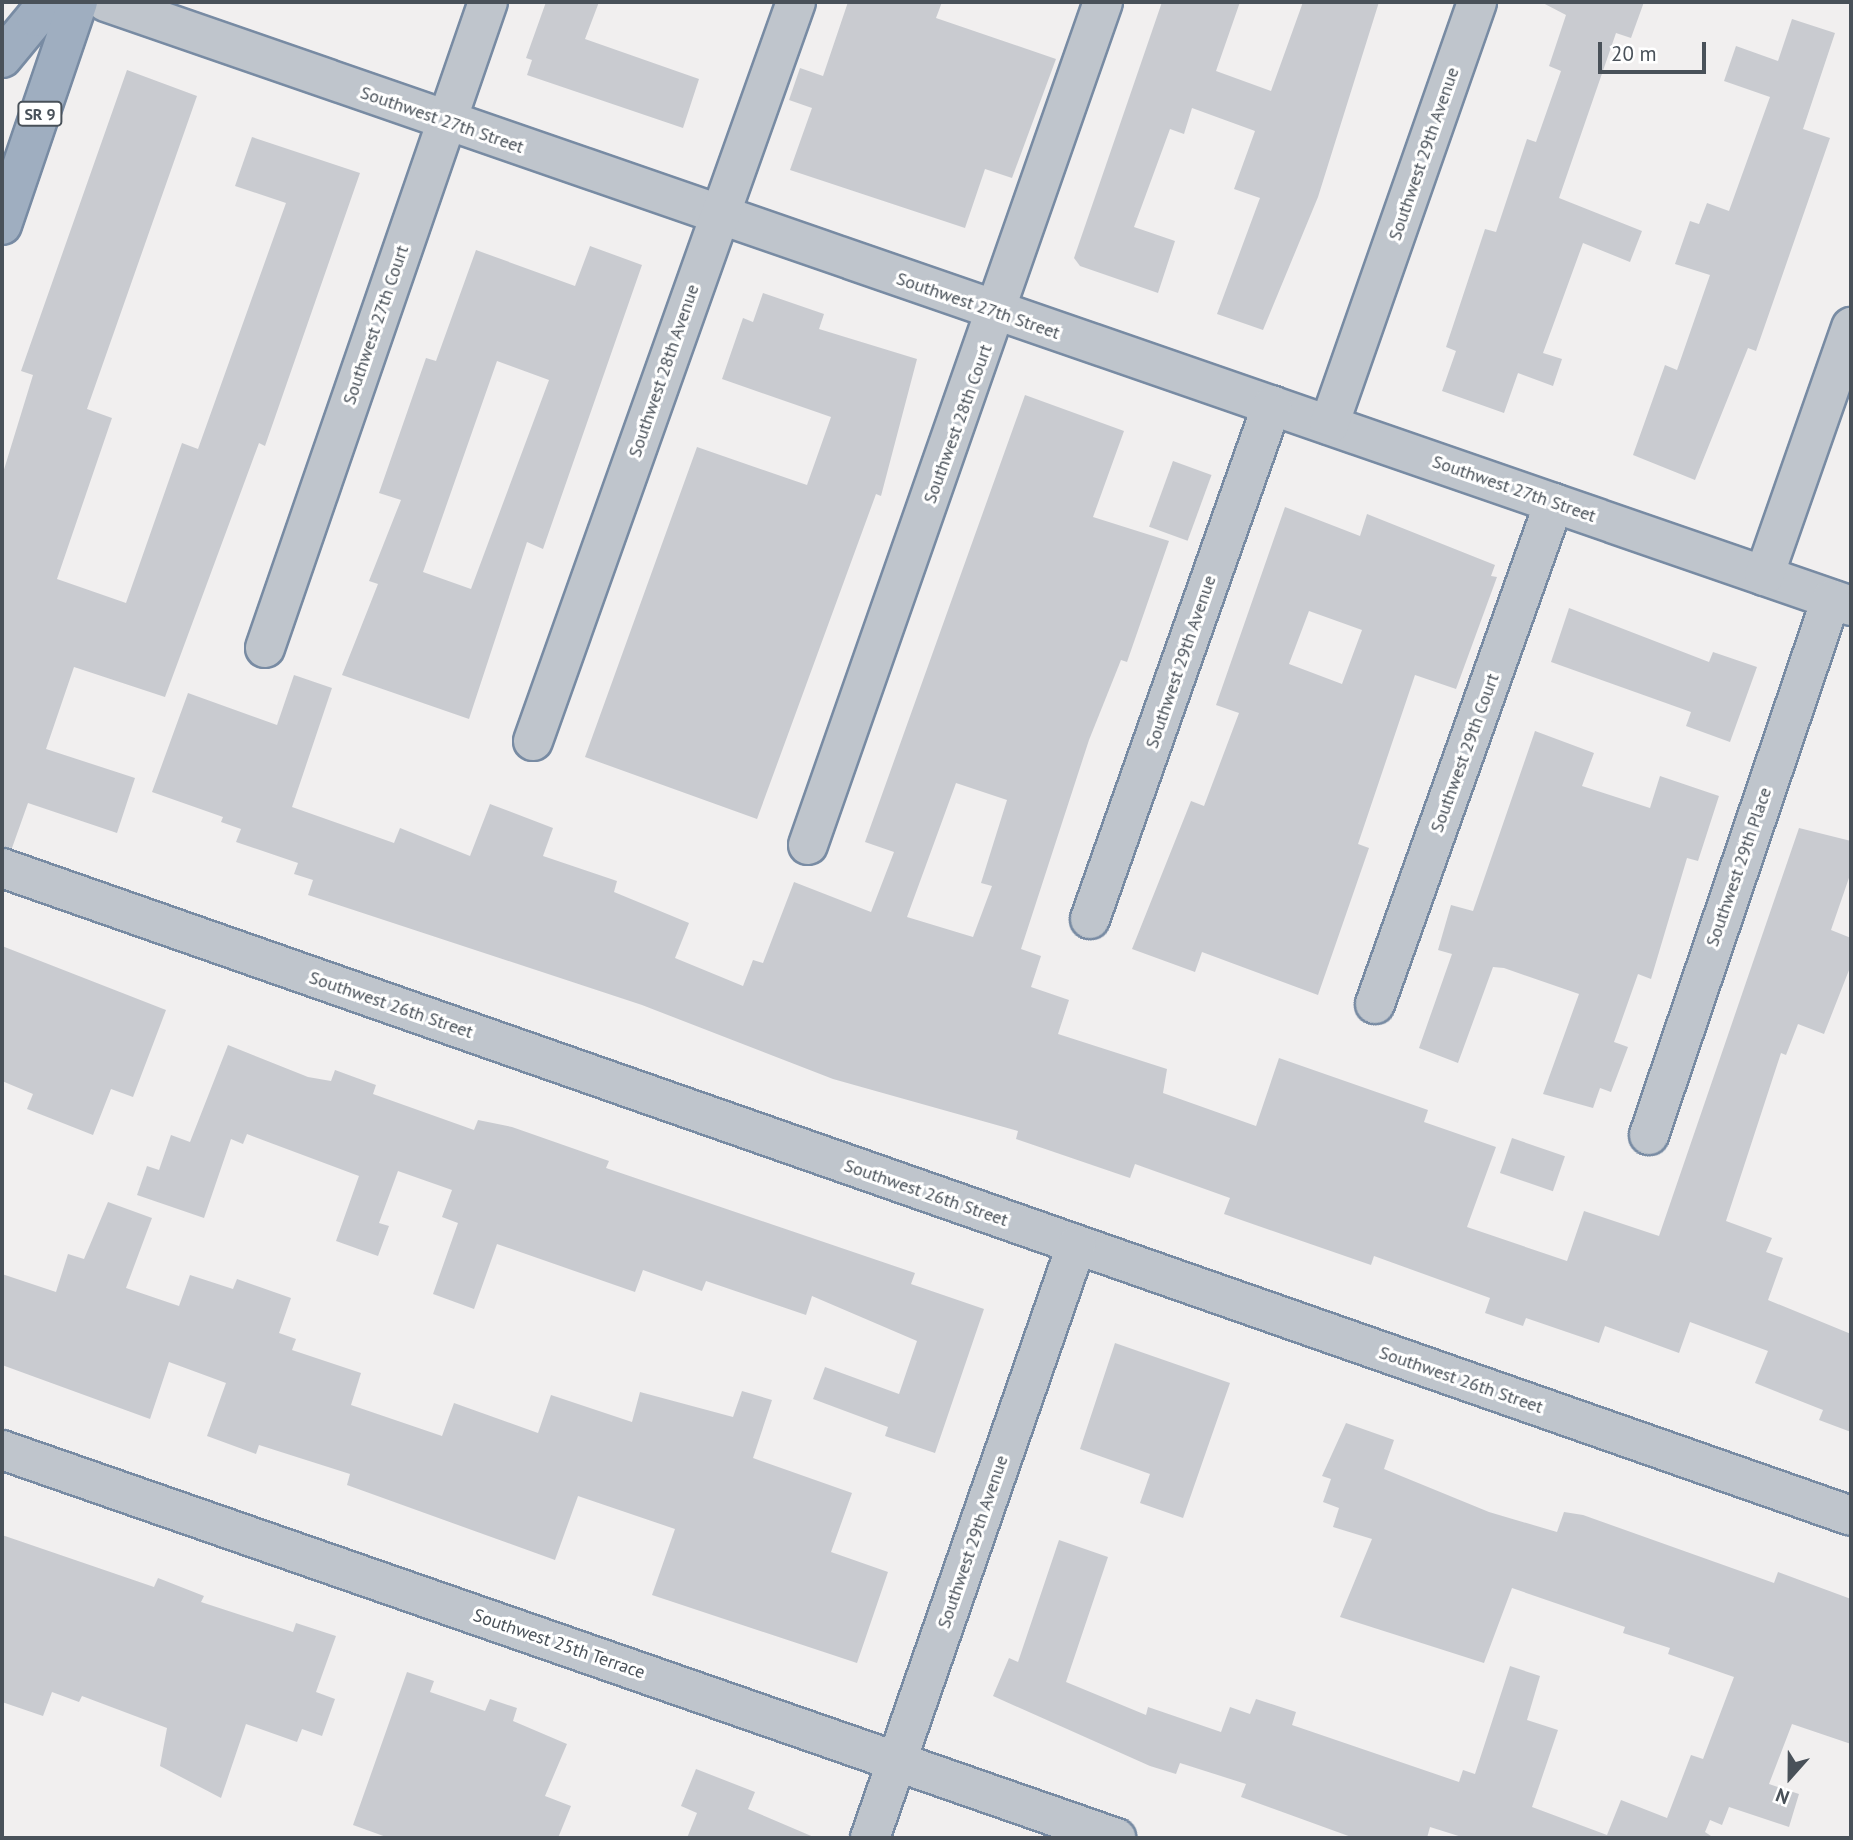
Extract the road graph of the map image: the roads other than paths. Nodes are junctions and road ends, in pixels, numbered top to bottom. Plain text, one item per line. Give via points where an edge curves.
1 (14, 2) edge
2 (62, 2) edge
3 (78, 2) edge
4 (106, 2) edge
5 (488, 2) edge
6 (796, 2) edge
7 (1103, 2) edge
8 (1477, 2) edge
9 (2, 36) edge
10 (2, 58) edge
11 (446, 121) junction
12 (719, 217) junction
13 (2, 225) edge
14 (997, 312) junction
15 (1851, 327) edge
16 (1272, 405) junction
17 (1329, 425) junction
18 (1554, 503) junction
19 (1764, 576) junction
20 (1841, 603) edge
21 (265, 648) dead end
22 (533, 741) dead end
23 (808, 845) dead end
24 (2, 868) edge
25 (1090, 919) dead end
26 (1375, 1004) dead end
27 (1649, 1135) dead end
28 (1076, 1246) junction
29 (2, 1450) edge
30 (1851, 1516) edge
31 (897, 1761) junction
32 (870, 1838) edge
33 (1116, 1838) edge

1 - 9 highway
2 - 10 highway via 36,17
3 - 13 highway, SR 9
4 - 11 street, Southwest 27th Street
5 - 11 street, Southwest 27th Court
6 - 12 street, Southwest 28th Avenue
7 - 14 street, Southwest 28th Court
8 - 17 street, Southwest 29th Avenue
11 - 12 street, Southwest 27th Street
11 - 21 street, Southwest 27th Court
12 - 14 street, Southwest 27th Street
12 - 22 street, Southwest 28th Avenue
14 - 16 street, Southwest 27th Street
14 - 23 street, Southwest 28th Court
15 - 19 street
16 - 17 street, Southwest 27th Street
16 - 25 street, Southwest 29th Avenue
17 - 18 street, Southwest 27th Street
18 - 19 street, Southwest 27th Street
18 - 26 street, Southwest 29th Court
19 - 20 street, Southwest 27th Street
20 - 27 street, Southwest 29th Place
24 - 28 street, Southwest 26th Street
28 - 30 street, Southwest 26th Street
28 - 31 street, Southwest 29th Avenue
29 - 31 street, Southwest 25th Terrace
31 - 32 street, Southwest 29th Avenue
31 - 33 street, Southwest 25th Terrace

